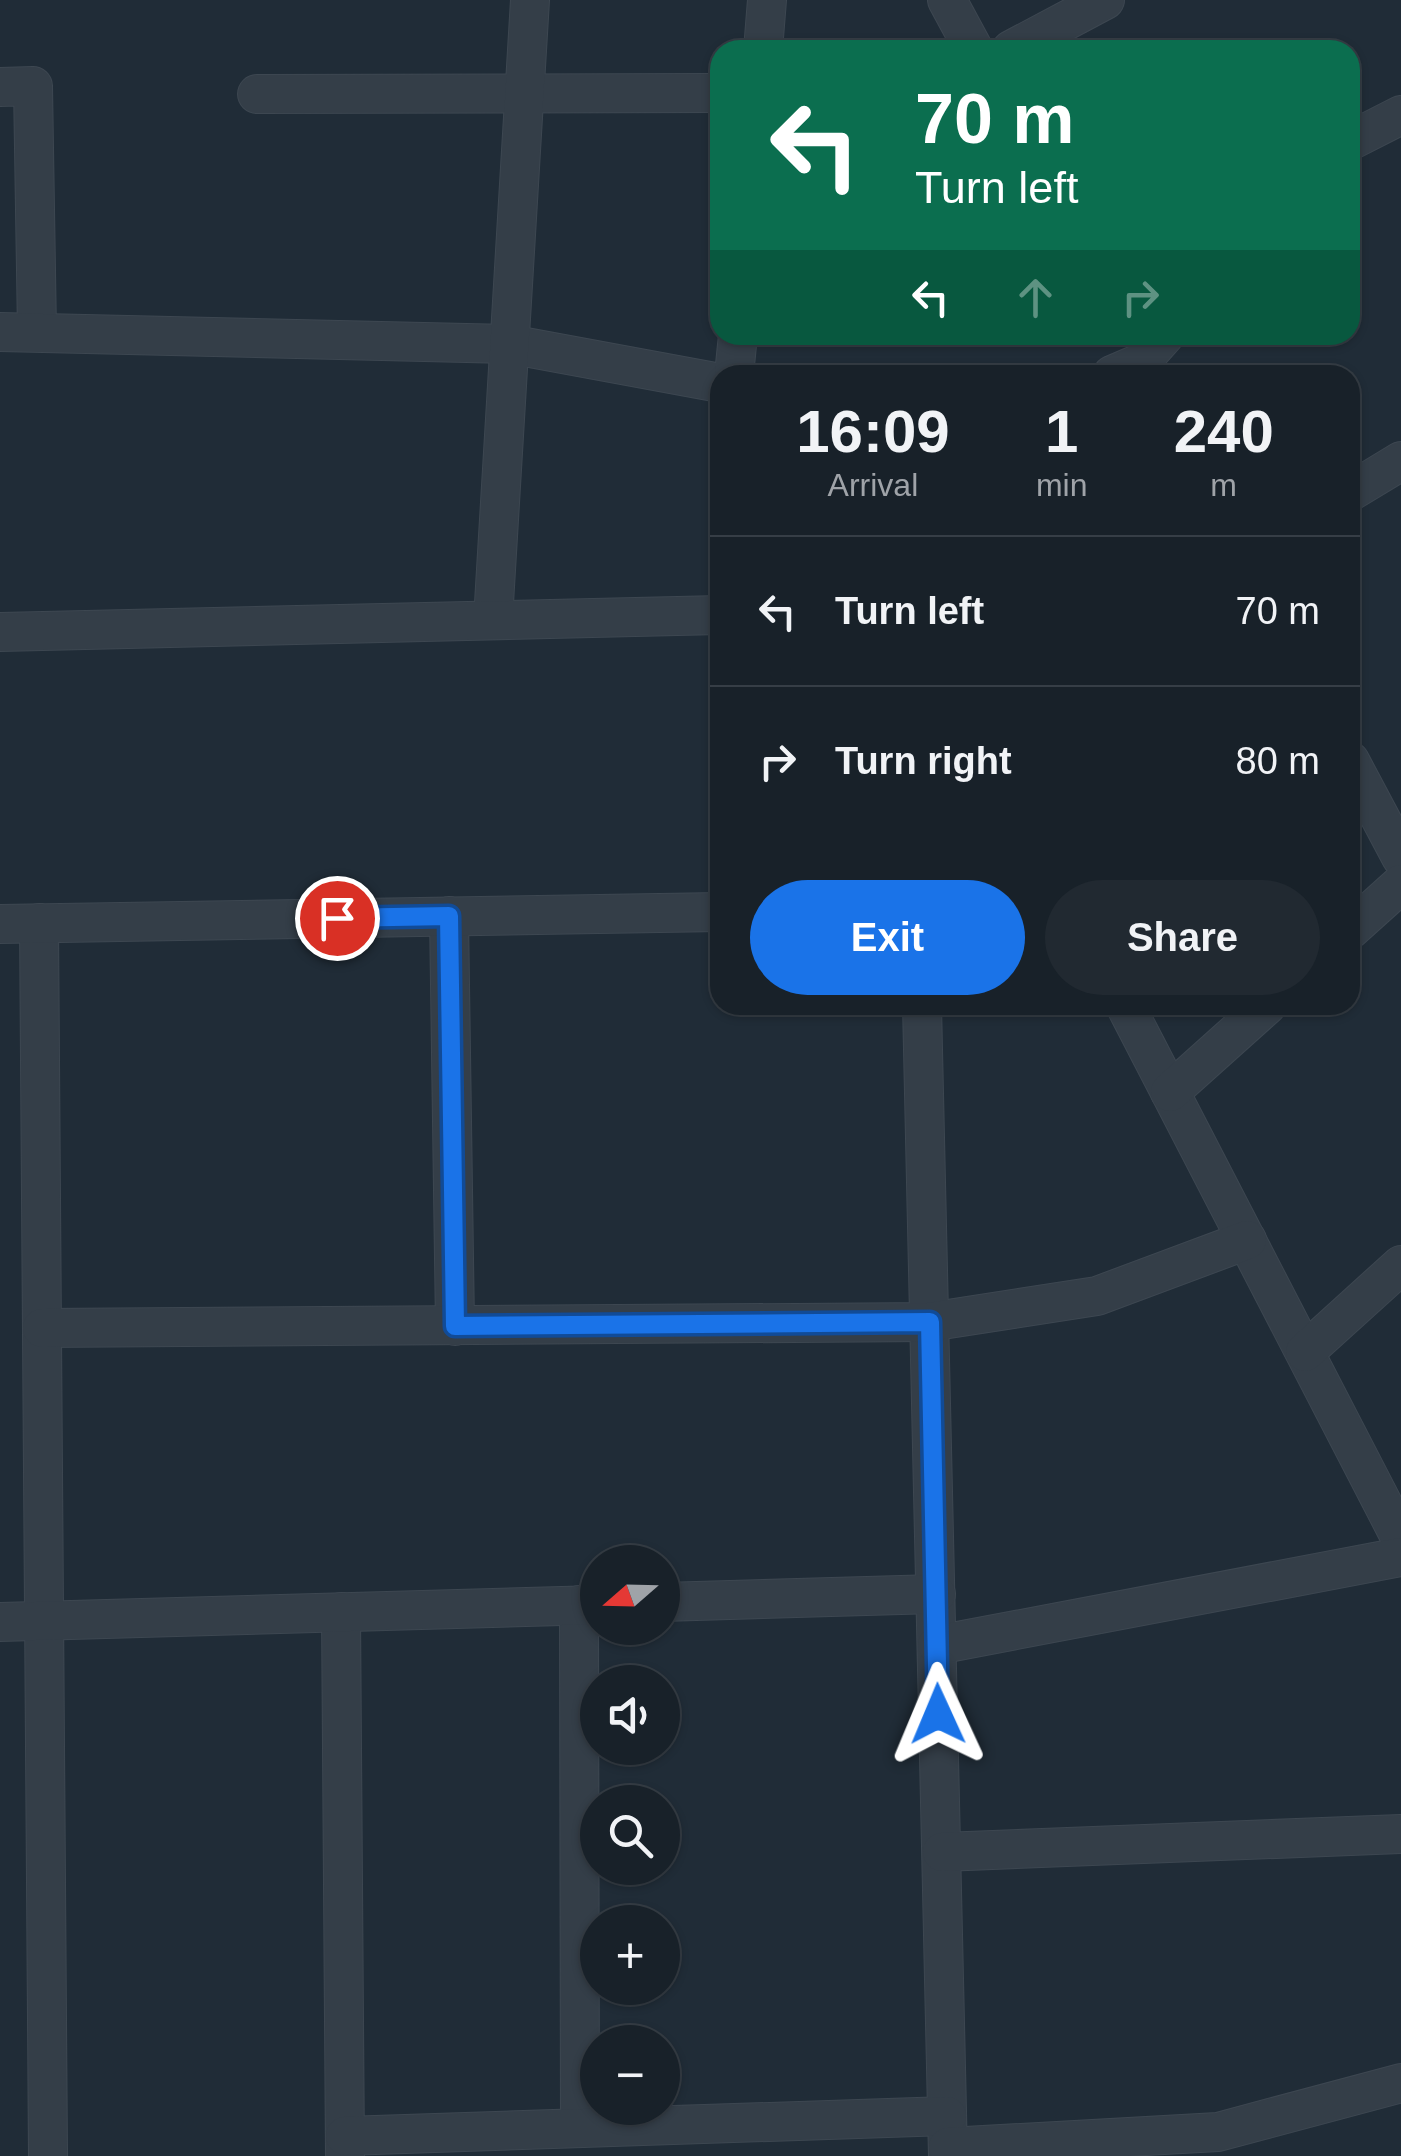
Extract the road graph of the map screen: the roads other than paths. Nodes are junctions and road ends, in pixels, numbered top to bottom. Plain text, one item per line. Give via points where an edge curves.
1 (530, 0) edge
2 (767, 0) edge
3 (948, 0) edge
4 (1106, 0) edge
5 (764, 40) edge
6 (969, 40) edge
7 (1029, 40) edge
8 (0, 86) edge
9 (524, 93) junction
10 (710, 93) edge
11 (257, 94) dead end
12 (1401, 115) edge
13 (1360, 136) edge
14 (19, 332) edge
15 (509, 344) junction
16 (1152, 345) edge
17 (1131, 362) edge
18 (710, 381) edge
19 (1401, 461) edge
20 (1360, 486) edge
21 (710, 615) edge
22 (493, 620) junction
23 (0, 632) edge
24 (1360, 780) edge
25 (1401, 857) edge
26 (1401, 884) edge
27 (710, 912) edge
28 (449, 916) junction
29 (1360, 921) edge
30 (39, 923) junction
31 (0, 924) edge
32 (922, 1015) edge
33 (1130, 1015) edge
34 (1256, 1015) edge
35 (1170, 1092) junction
36 (1246, 1240) junction
37 (1401, 1265) edge
38 (930, 1322) junction
39 (455, 1326) junction
40 (42, 1328) junction
41 (1305, 1352) junction
42 (1401, 1539) edge
43 (1401, 1558) edge
44 (936, 1594) junction
45 (680, 1601) edge
46 (580, 1605) edge
47 (342, 1612) junction
48 (44, 1621) junction
49 (0, 1622) edge
50 (936, 1644) junction
51 (587, 1645) edge
52 (1401, 1834) edge
53 (942, 1852) junction
54 (1401, 2083) edge
55 (580, 2128) junction
56 (948, 2140) edge
57 (1228, 2144) edge
58 (345, 2146) edge
59 (48, 2156) edge

1 - 9 street
2 - 5 street
3 - 6 street
4 - 7 street
8 - 14 street via 33,86
9 - 10 street
9 - 11 street
9 - 15 street
12 - 13 street
14 - 15 street
15 - 18 street
15 - 22 street
16 - 17 street
19 - 20 street
21 - 22 street
22 - 23 street
24 - 25 street
26 - 29 street
27 - 28 street
28 - 30 street
28 - 39 street
30 - 31 street
30 - 40 street
32 - 38 street
33 - 35 street
34 - 35 street
35 - 36 street
36 - 38 street via 1097,1296
36 - 41 street
37 - 41 street
38 - 39 street
38 - 44 street
39 - 40 street
40 - 48 street
41 - 42 street
43 - 50 street
44 - 45 street
44 - 50 street
46 - 47 street
47 - 48 street
47 - 58 street
48 - 49 street
48 - 59 street
50 - 53 street
51 - 55 street
52 - 53 street
53 - 56 street
54 - 57 street
55 - 56 street
55 - 58 street
56 - 57 street

